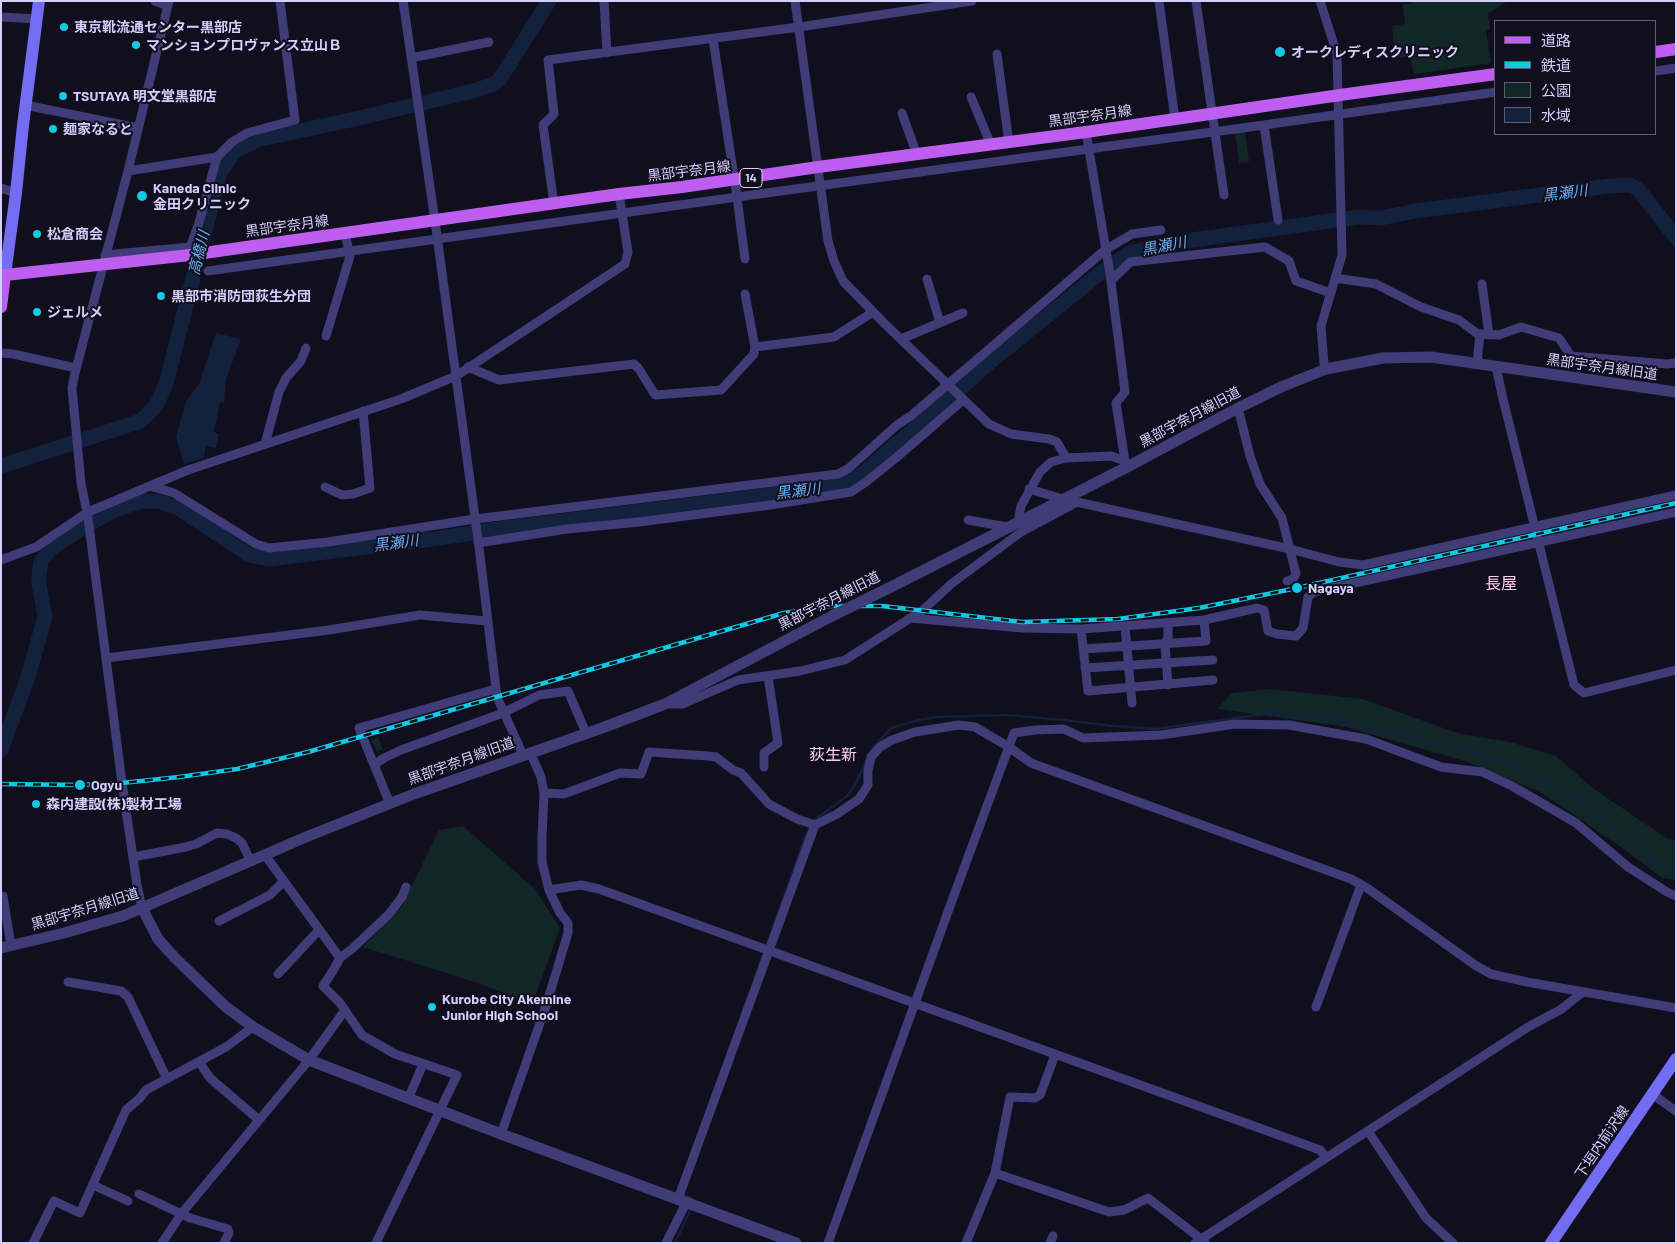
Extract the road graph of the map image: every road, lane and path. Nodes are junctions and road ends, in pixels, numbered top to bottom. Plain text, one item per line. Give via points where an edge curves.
1 (39, 1) edge
2 (155, 1) edge
3 (280, 1) edge
4 (403, 1) edge
5 (604, 1) edge
6 (795, 1) edge
7 (972, 1) edge
8 (1159, 1) edge
9 (1196, 1) edge
10 (1320, 1) edge
11 (168, 4) edge
12 (1, 17) edge
13 (37, 19) junction
14 (799, 27) junction
15 (713, 38) junction
16 (489, 42) dead end
17 (1676, 49) edge
18 (1657, 52) edge
19 (607, 53) junction
20 (997, 54) dead end
21 (411, 58) junction
22 (1676, 68) edge
23 (1657, 71) edge
24 (1494, 74) edge
25 (1494, 92) edge
26 (1339, 95) junction
27 (971, 97) dead end
28 (25, 105) junction
29 (902, 113) dead end
30 (1213, 114) junction
31 (1339, 114) junction
32 (1175, 119) junction
33 (1264, 124) junction
34 (138, 128) junction
35 (1215, 131) junction
36 (1086, 132) junction
37 (1009, 143) junction
38 (991, 145) junction
39 (1089, 148) junction
40 (917, 155) junction
41 (217, 157) junction
42 (818, 167) junction
43 (128, 171) junction
44 (734, 180) junction
45 (820, 185) junction
46 (1, 188) edge
47 (16, 193) junction
48 (619, 194) junction
49 (1224, 195) dead end
50 (737, 197) junction
51 (554, 204) junction
52 (622, 212) junction
53 (435, 220) junction
54 (1278, 220) dead end
55 (1161, 230) dead end
56 (345, 233) junction
57 (438, 239) junction
58 (349, 250) junction
59 (1105, 253) junction
60 (746, 259) dead end
61 (104, 260) junction
62 (208, 271) dead end
63 (3, 275) edge
64 (1110, 277) junction
65 (1335, 278) junction
66 (928, 279) dead end
67 (1482, 284) dead end
68 (1331, 293) junction
69 (745, 294) dead end
70 (1, 307) edge
71 (873, 312) junction
72 (963, 313) dead end
73 (940, 324) junction
74 (1480, 334) junction
75 (1489, 335) junction
76 (326, 336) dead end
77 (901, 339) junction
78 (755, 347) junction
79 (306, 348) dead end
80 (1, 353) edge
81 (1477, 363) junction
82 (1676, 363) edge
83 (1496, 366) junction
84 (468, 367) junction
85 (76, 368) junction
86 (1326, 369) junction
87 (456, 376) junction
88 (949, 386) junction
89 (1676, 392) edge
90 (962, 399) junction
91 (1238, 408) junction
92 (363, 411) junction
93 (266, 444) junction
94 (1066, 458) junction
95 (1127, 463) junction
96 (150, 486) junction
97 (325, 487) dead end
98 (1029, 490) junction
99 (1676, 495) edge
100 (1063, 499) junction
101 (1077, 502) junction
102 (1676, 512) edge
103 (88, 515) junction
104 (968, 520) dead end
105 (475, 521) junction
106 (1012, 525) junction
107 (1534, 525) junction
108 (1539, 542) junction
109 (478, 545) junction
110 (1290, 549) junction
111 (1, 560) edge
112 (1287, 581) dead end
113 (910, 618) junction
114 (1204, 620) junction
115 (487, 621) junction
116 (1168, 623) junction
117 (1125, 627) junction
118 (1081, 629) junction
119 (1166, 644) junction
120 (1127, 646) junction
121 (1083, 649) junction
122 (106, 658) junction
123 (1212, 660) dead end
124 (1166, 664) junction
125 (1128, 666) junction
126 (1085, 668) junction
127 (1676, 670) edge
128 (768, 676) junction
129 (1213, 680) dead end
130 (1168, 685) junction
131 (1130, 688) junction
132 (495, 690) junction
133 (1132, 703) dead end
134 (665, 704) junction
135 (503, 713) junction
136 (586, 733) junction
137 (1008, 747) junction
138 (526, 754) junction
139 (374, 765) junction
140 (764, 767) dead end
141 (544, 793) junction
142 (390, 804) junction
143 (815, 825) junction
144 (265, 855) junction
145 (133, 857) junction
146 (251, 862) junction
147 (283, 882) junction
148 (1361, 885) junction
149 (406, 887) dead end
150 (549, 890) junction
151 (3, 896) dead end
152 (1676, 896) edge
153 (142, 908) junction
154 (219, 921) dead end
155 (319, 930) junction
156 (6, 947) edge
157 (769, 952) junction
158 (340, 958) junction
159 (278, 974) dead end
160 (68, 982) dead end
161 (1583, 992) junction
162 (915, 1003) junction
163 (1316, 1007) dead end
164 (1676, 1008) edge
165 (345, 1010) junction
166 (253, 1027) junction
167 (1055, 1055) junction
168 (1676, 1059) edge
169 (309, 1060) junction
170 (199, 1062) junction
171 (423, 1064) junction
172 (167, 1079) junction
173 (1652, 1094) junction
174 (409, 1098) junction
175 (440, 1110) junction
176 (1676, 1111) edge
177 (259, 1120) junction
178 (1368, 1131) junction
179 (501, 1134) junction
180 (1326, 1157) junction
181 (995, 1173) junction
182 (93, 1185) junction
183 (139, 1194) dead end
184 (128, 1201) dead end
185 (682, 1201) junction
186 (182, 1213) junction
187 (1200, 1241) edge
188 (33, 1243) edge
189 (162, 1243) edge
190 (224, 1243) edge
191 (376, 1243) edge
192 (666, 1243) edge
193 (796, 1243) edge
194 (828, 1243) edge
195 (966, 1243) edge
196 (1453, 1243) edge
197 (1551, 1243) edge

1 - 13 main road
2 - 11 street
3 - 41 street via 296,120 247,133
4 - 21 street
5 - 19 street
6 - 14 street
7 - 14 street
8 - 32 street
9 - 30 street
10 - 26 street via 1337,54
11 - 34 street
12 - 13 street
13 - 28 main road
14 - 15 street
14 - 42 street
15 - 19 street
15 - 44 street
16 - 21 street
17 - 18 main road
19 - 51 street via 548,60 554,114 543,125
20 - 37 street
21 - 53 street
22 - 23 street
24 - 26 main road, 黒部宇奈月線 / 14
25 - 31 street
26 - 30 main road, 黒部宇奈月線 / 14
26 - 31 street
27 - 38 street
28 - 34 street
28 - 47 main road
29 - 40 street
30 - 32 main road, 黒部宇奈月線 / 14
30 - 35 street
31 - 33 street
31 - 65 street via 1342,255
32 - 36 main road, 黒部宇奈月線 / 14
33 - 35 street
33 - 54 street
34 - 43 street
35 - 39 street
35 - 49 street
36 - 37 main road, 黒部宇奈月線 / 14
36 - 39 street
37 - 38 main road, 黒部宇奈月線 / 14
38 - 40 main road, 黒部宇奈月線 / 14
39 - 45 street
39 - 59 street
40 - 42 main road, 黒部宇奈月線 / 14
41 - 43 street
41 - 61 street via 190,247
42 - 44 main road, 黒部宇奈月線 / 14
42 - 45 street
43 - 61 street
44 - 48 main road, 黒部宇奈月線 / 14
44 - 50 street
45 - 50 street
45 - 71 street via 834,261 843,280
46 - 47 street
47 - 63 main road
48 - 51 main road, 黒部宇奈月線 / 14
48 - 52 street
50 - 52 street
50 - 60 street
51 - 53 main road, 黒部宇奈月線 / 14
52 - 57 street
52 - 84 street via 628,252 625,264
53 - 56 main road, 黒部宇奈月線 / 14
53 - 57 street
55 - 59 street via 1132,234
56 - 58 street
56 - 61 main road, 黒部宇奈月線 / 14 via 199,253
57 - 58 street
57 - 87 street
58 - 62 street
58 - 76 street via 350,256
59 - 64 street
59 - 88 street
61 - 63 main road, 黒部宇奈月線 / 14
61 - 85 street
63 - 70 main road
64 - 68 street via 1130,262 1265,247 1289,261 1296,281
64 - 95 street via 1126,392 1116,403
65 - 68 street
65 - 74 street via 1376,284 1421,307 1459,320
66 - 73 street
67 - 75 street
68 - 86 street via 1321,326
69 - 78 street
71 - 77 street
71 - 78 street via 834,337
72 - 73 street
73 - 77 street
74 - 75 street
74 - 81 street
75 - 82 street via 1521,327 1559,338 1571,356
77 - 88 street
78 - 84 street via 754,354 721,390 668,395 655,395 634,364 499,380
79 - 93 street via 301,361 279,392
80 - 85 street
81 - 83 street, 黒部宇奈月線旧道
81 - 86 street, 黒部宇奈月線旧道 via 1431,357 1383,358
83 - 89 street, 黒部宇奈月線旧道
83 - 107 street
84 - 87 street
85 - 103 street via 72,388 81,483
86 - 91 street, 黒部宇奈月線旧道
87 - 92 street
87 - 105 street
88 - 90 street
88 - 105 street via 838,474
90 - 94 street via 989,424 1010,434 1057,442
90 - 109 street via 897,457 851,492 568,529
91 - 95 street, 黒部宇奈月線旧道
91 - 110 street via 1260,484 1282,518
92 - 93 street
92 - 97 street via 370,488 342,495
93 - 96 street
94 - 95 street via 1111,456
94 - 98 street via 1051,462
95 - 100 street, 黒部宇奈月線旧道
96 - 103 street
96 - 105 street via 174,493 256,544 269,548
98 - 100 street
98 - 106 street
99 - 107 street
100 - 101 street
100 - 106 street, 黒部宇奈月線旧道
101 - 110 street
101 - 113 street via 1021,532
102 - 108 street
103 - 111 street via 36,546
103 - 122 street
104 - 106 street
105 - 109 street
106 - 134 street, 黒部宇奈月線旧道, bridge
107 - 108 street
107 - 110 street via 1363,565
108 - 114 street via 1314,592 1308,597 1303,628 1296,636 1268,630 1264,610 1257,608
108 - 127 street via 1574,685 1584,693
109 - 115 street
110 - 112 street via 1296,574
113 - 118 street via 1022,628
113 - 128 street via 845,660
114 - 116 street
114 - 119 street via 1206,641
115 - 122 street via 420,615 329,630
115 - 132 street
116 - 117 street
116 - 119 street
117 - 118 street
117 - 120 street
118 - 121 street
119 - 120 street
119 - 124 street
120 - 121 street
120 - 125 street
121 - 126 street
122 - 145 street
123 - 124 street
124 - 125 street
124 - 130 street
125 - 126 street
125 - 131 street
126 - 131 street via 1088,691
128 - 134 street via 738,680 683,704
128 - 140 street via 778,743 764,753
129 - 130 street
130 - 131 street
131 - 133 street
132 - 135 street
132 - 139 street via 359,728
134 - 136 street, 黒部宇奈月線旧道
135 - 136 street via 538,695 568,691
135 - 138 street
135 - 139 street via 401,750
136 - 138 street, 黒部宇奈月線旧道
137 - 143 street via 975,727 959,725 915,732 892,740 871,757 868,785 859,799
137 - 148 street via 1031,763
137 - 152 street via 1014,733 1035,730 1064,729 1083,738 1160,735 1236,724 1289,725 1366,738 1441,767 1482,772 1512,786 1576,823 1628,867
137 - 162 street
138 - 141 street via 541,777
138 - 142 street, 黒部宇奈月線旧道
139 - 142 street
141 - 143 street via 564,794 620,773 641,774 649,752 708,756 716,757 741,773 769,804
141 - 150 street via 542,862
142 - 144 street, 黒部宇奈月線旧道
143 - 157 street
144 - 146 street, 黒部宇奈月線旧道
144 - 147 street
145 - 146 street via 186,847 216,833 236,838
145 - 153 street
146 - 153 street, 黒部宇奈月線旧道
147 - 154 street via 270,895
147 - 155 street
148 - 161 street via 1491,974
148 - 163 street
149 - 158 street via 389,914
150 - 157 street via 580,885 599,889
150 - 179 street via 568,923 568,933 562,959
151 - 156 street
153 - 156 street, 黒部宇奈月線旧道 via 103,922
153 - 166 street via 158,938 175,958 226,1007
155 - 158 street
155 - 159 street
157 - 162 street
157 - 185 street
158 - 165 street via 323,986
160 - 172 street via 121,991 128,997
161 - 164 street
161 - 178 street via 1560,1010 1528,1027
162 - 167 street
162 - 194 street
165 - 169 street
165 - 171 street via 362,1035 395,1054
166 - 169 street
166 - 170 street
167 - 180 street via 1320,1150
167 - 181 street via 1040,1095 1010,1098
168 - 173 main road, 下垣内前沢線
169 - 174 street
169 - 177 street
170 - 172 street
170 - 177 street via 210,1078
171 - 174 street
171 - 175 street via 457,1075
172 - 182 street via 146,1090 126,1110
173 - 176 street
173 - 197 main road, 下垣内前沢線
174 - 175 street
175 - 179 street
175 - 191 street
177 - 186 street
178 - 180 street
178 - 196 street via 1426,1218
179 - 185 street
180 - 187 street
181 - 187 street via 1109,1212 1124,1210 1148,1198
181 - 195 street
182 - 184 street
182 - 188 street via 80,1213 54,1202
183 - 186 street
185 - 192 street
185 - 193 street
186 - 189 street
186 - 190 street via 228,1229

